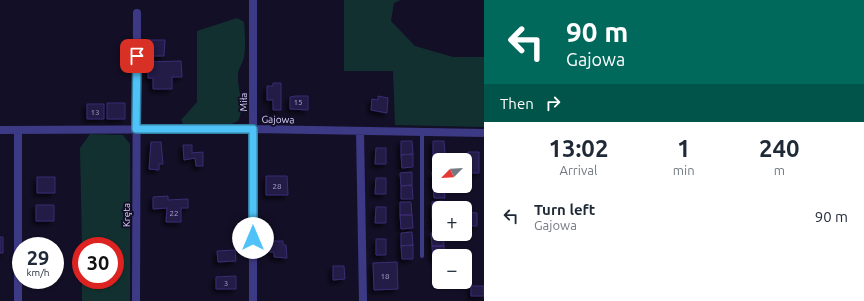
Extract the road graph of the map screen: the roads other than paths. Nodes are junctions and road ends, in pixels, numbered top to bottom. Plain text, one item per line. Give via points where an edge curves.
1 (253, 0) edge
2 (137, 13) dead end
3 (136, 129) junction
4 (253, 129) junction
5 (0, 130) edge
6 (18, 130) junction
7 (360, 131) junction
8 (422, 133) junction
9 (484, 133) edge
10 (422, 256) dead end
11 (18, 301) edge
12 (136, 301) edge
13 (253, 301) edge
14 (363, 301) edge

1 - 4 street, Miła
2 - 3 street, Kręta
3 - 4 street, Gajowa
3 - 6 street, Gajowa
3 - 12 street, Kręta
4 - 7 street, Gajowa
4 - 13 street, Miła
5 - 6 street, Gajowa
6 - 11 street
7 - 8 street, Gajowa
7 - 14 street
8 - 9 street, Gajowa
8 - 10 lane

